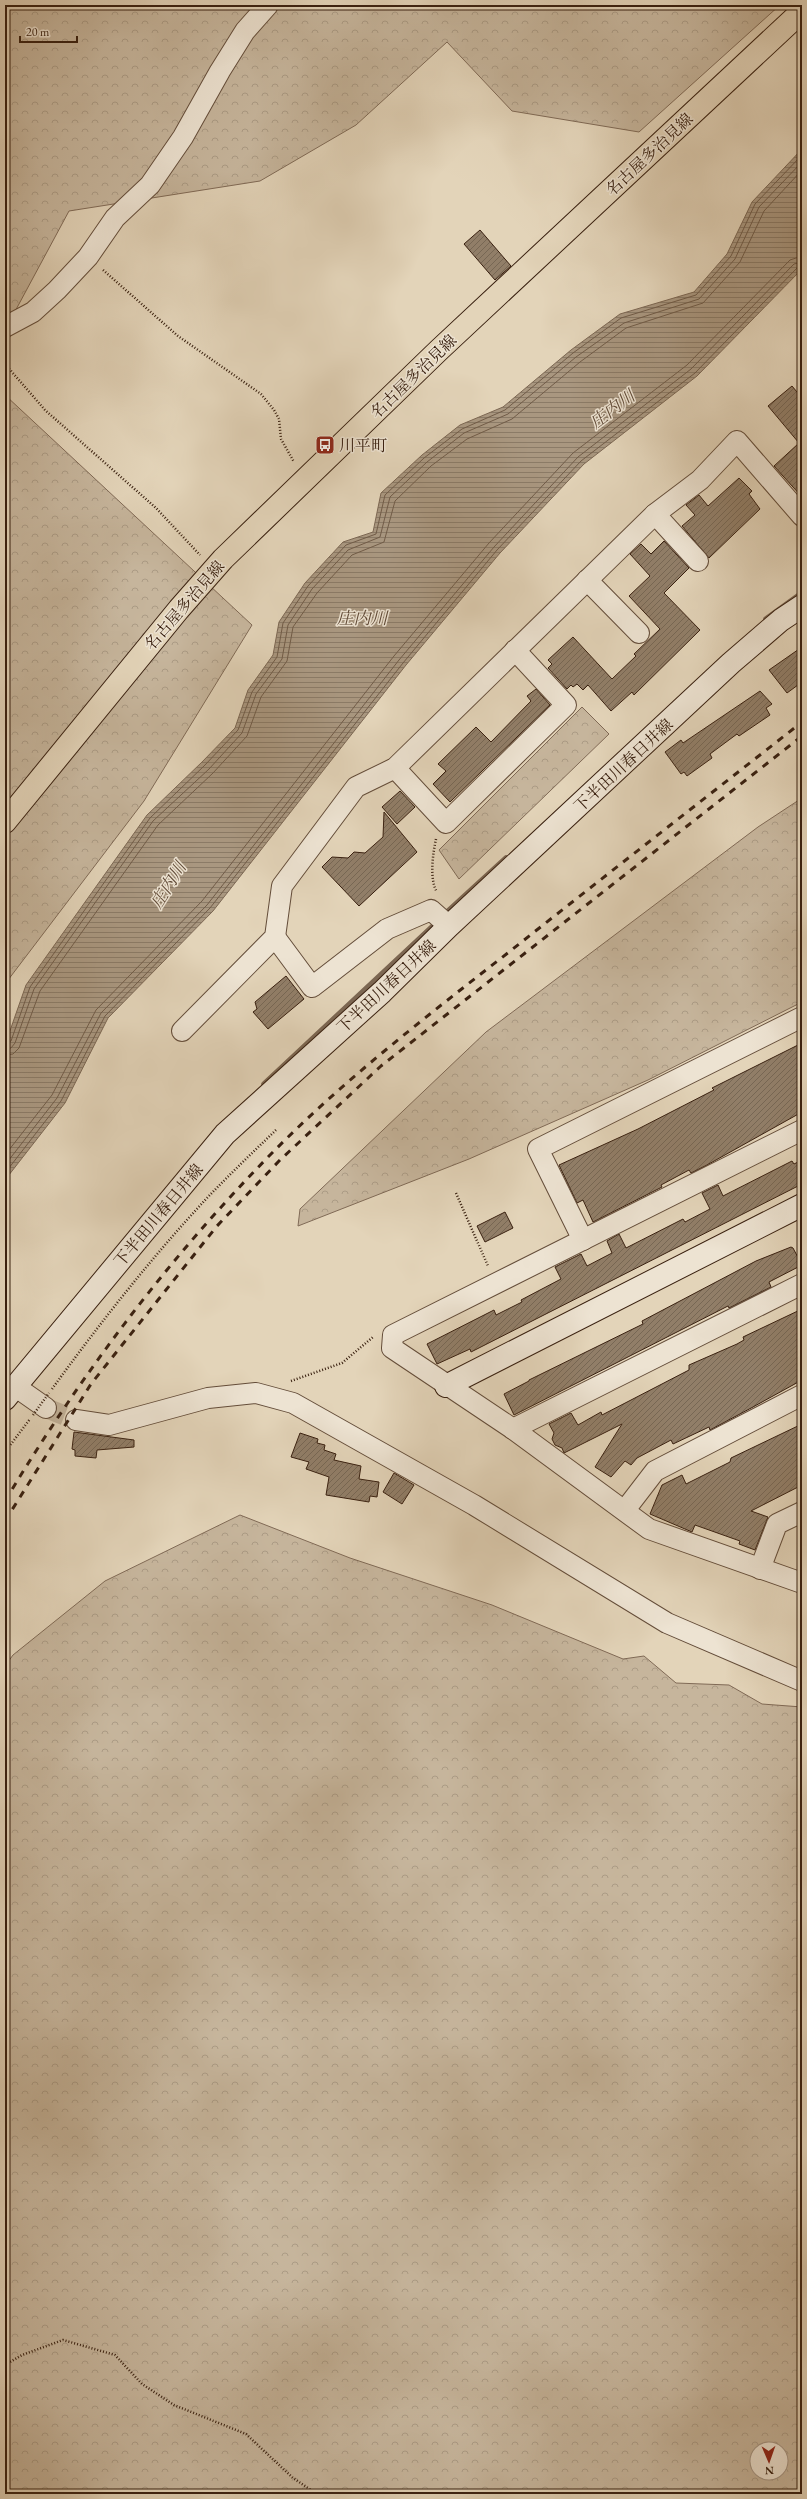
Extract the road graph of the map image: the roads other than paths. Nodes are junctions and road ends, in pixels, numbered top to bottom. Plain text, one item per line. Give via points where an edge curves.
1 (268, 5) edge
2 (802, 11) edge
3 (5, 327) edge
4 (655, 514) junction
5 (802, 516) edge
6 (698, 561) dead end
7 (587, 580) junction
8 (802, 606) edge
9 (639, 633) dead end
10 (516, 650) junction
11 (395, 768) junction
12 (5, 822) edge
13 (449, 926) junction
14 (274, 937) junction
15 (802, 1017) edge
16 (182, 1031) dead end
17 (801, 1134) edge
18 (802, 1205) edge
19 (583, 1240) junction
20 (802, 1284) edge
21 (446, 1386) junction
22 (10, 1393) edge
23 (802, 1395) edge
24 (43, 1405) tunnel mouth
25 (76, 1420) tunnel mouth
26 (513, 1429) junction
27 (624, 1510) junction
28 (802, 1512) edge
29 (760, 1569) junction
30 (802, 1583) edge
31 (802, 1681) edge

1 - 3 street via 245,31 183,137 150,184 115,218 88,257 33,312
2 - 12 main road, 名古屋多治見線 via 439,350 215,568
4 - 5 street via 700,480 737,441
4 - 6 street
4 - 7 street
7 - 9 street
7 - 10 street
8 - 13 main road, 下半田川春日井線 via 781,620 731,663
10 - 11 street
10 - 11 street via 566,706 446,823
11 - 14 street via 356,787 282,886
13 - 14 street via 431,910 387,929 312,987
13 - 22 main road, 下半田川春日井線 via 382,992 225,1134
14 - 16 street
15 - 19 street via 538,1149
17 - 19 street
18 - 21 main road
19 - 21 street via 393,1335 392,1348
20 - 26 street
21 - 26 street
22 - 24 street
23 - 27 street via 655,1471
25 - 31 street via 109,1425 208,1398 256,1393 293,1403 474,1505 667,1623
26 - 27 street
27 - 29 street via 649,1529
28 - 29 street via 777,1524
29 - 30 street

